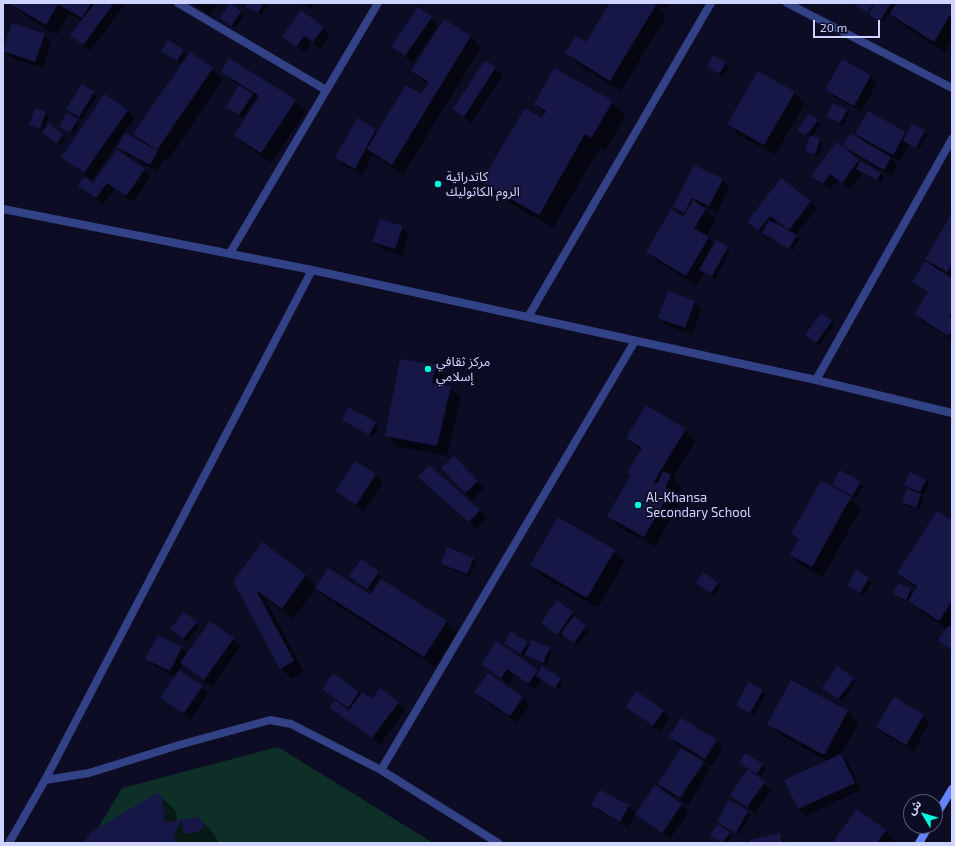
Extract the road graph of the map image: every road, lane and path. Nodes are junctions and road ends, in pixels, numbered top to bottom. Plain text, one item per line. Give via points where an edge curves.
1 (178, 3) edge
2 (378, 3) edge
3 (711, 3) edge
4 (787, 3) edge
5 (952, 88) edge
6 (326, 90) junction
7 (952, 139) edge
8 (3, 209) edge
9 (230, 253) junction
10 (312, 270) junction
11 (528, 317) junction
12 (635, 341) junction
13 (816, 380) junction
14 (952, 413) edge
15 (381, 770) junction
16 (45, 780) junction
17 (952, 789) edge
18 (943, 804) edge
19 (924, 834) edge
20 (9, 843) edge
21 (498, 843) edge
22 (919, 843) edge

1 - 6 street
2 - 6 street
3 - 11 street
4 - 5 street
6 - 9 street
7 - 13 street
8 - 9 street
9 - 10 street
10 - 11 street
10 - 16 street
11 - 12 street
12 - 13 street
12 - 15 street
13 - 14 street
15 - 16 street via 291,724 270,720 89,773
15 - 21 street
16 - 20 street
17 - 18 main road
19 - 22 main road

